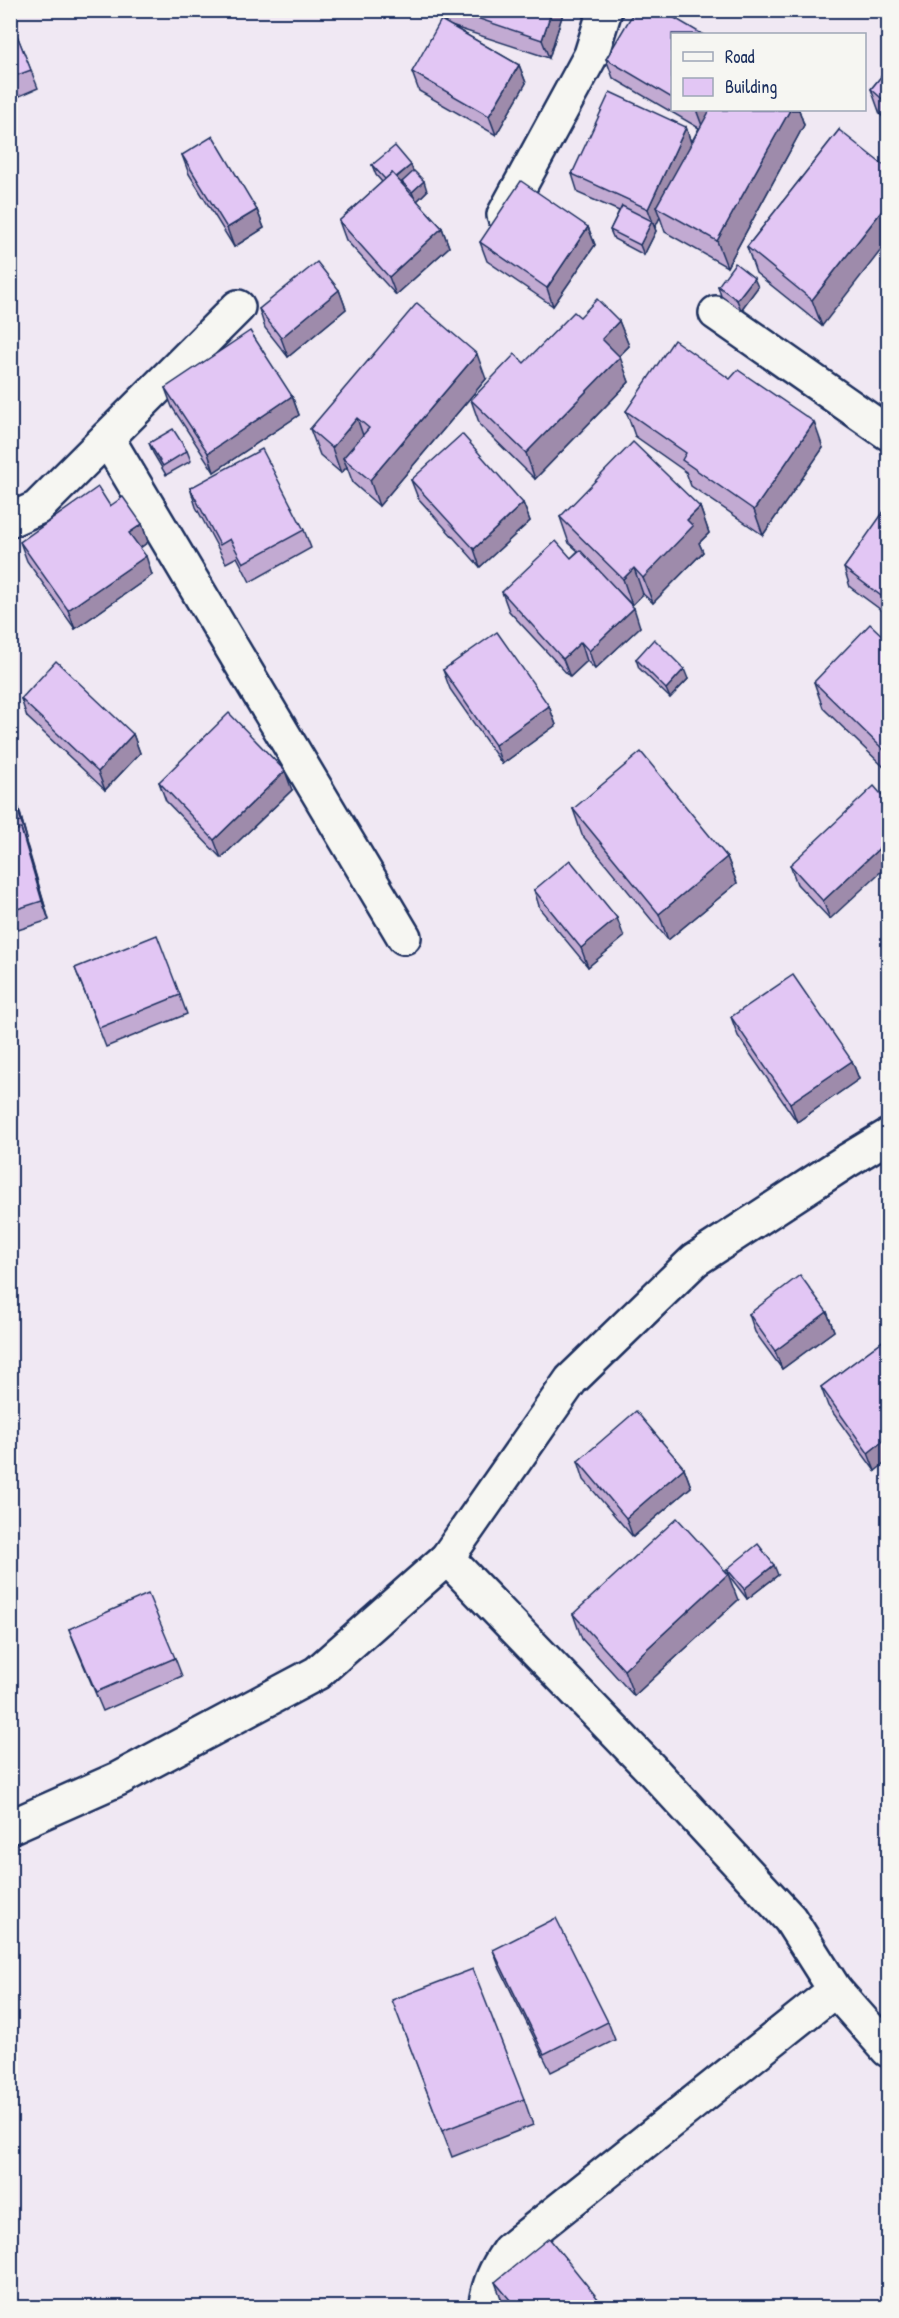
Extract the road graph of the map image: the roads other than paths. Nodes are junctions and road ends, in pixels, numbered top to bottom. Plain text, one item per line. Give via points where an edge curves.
1 (605, 10) edge
2 (504, 215) edge
3 (238, 307) dead end
4 (716, 313) dead end
5 (888, 433) edge
6 (107, 438) junction
7 (10, 520) edge
8 (404, 937) dead end
9 (888, 1136) edge
10 (447, 1558) junction
11 (10, 1827) edge
12 (835, 1990) junction
13 (888, 2050) edge
14 (485, 2307) edge

1 - 2 street via 591,56
3 - 6 street
4 - 5 street
6 - 7 street via 37,508
6 - 8 street
9 - 10 street via 695,1260 631,1320 571,1380
10 - 11 street via 317,1674 118,1779
10 - 12 street via 790,1919
12 - 13 street
12 - 14 street via 509,2250 495,2270

